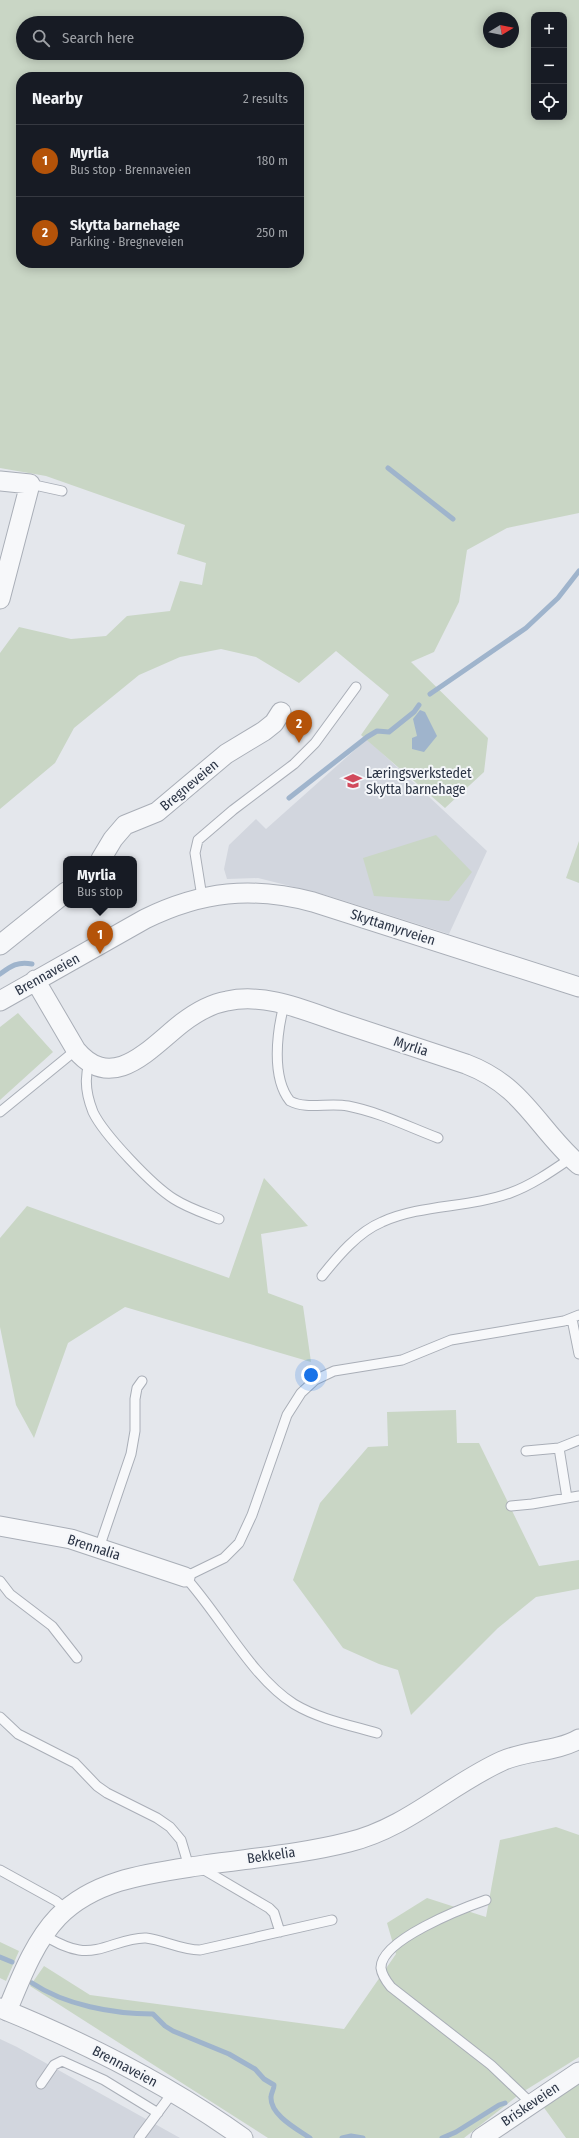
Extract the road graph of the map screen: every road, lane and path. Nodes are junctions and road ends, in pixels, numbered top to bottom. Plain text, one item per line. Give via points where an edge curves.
1 (0, 481) edge
2 (30, 484) junction
3 (62, 491) dead end
4 (7, 544) edge
5 (0, 599) edge
6 (356, 687) dead end
7 (281, 712) dead end
8 (103, 856) edge
9 (63, 894) edge
10 (202, 897) junction
11 (0, 945) edge
12 (35, 980) junction
13 (579, 987) edge
14 (0, 1001) edge
15 (284, 1005) junction
16 (76, 1050) junction
17 (89, 1064) junction
18 (0, 1112) edge
19 (438, 1138) dead end
20 (575, 1161) edge
21 (219, 1219) dead end
22 (322, 1276) dead end
23 (575, 1317) edge
24 (579, 1354) edge
25 (142, 1381) dead end
26 (579, 1440) edge
27 (559, 1448) junction
28 (526, 1451) dead end
29 (579, 1496) edge
30 (567, 1498) junction
31 (511, 1506) dead end
32 (0, 1526) edge
33 (99, 1548) junction
34 (185, 1577) junction
35 (0, 1582) edge
36 (77, 1658) dead end
37 (0, 1717) edge
38 (377, 1733) dead end
39 (579, 1739) edge
40 (193, 1867) junction
41 (0, 1870) edge
42 (486, 1900) dead end
43 (67, 1910) junction
44 (332, 1920) dead end
45 (280, 1932) junction
46 (45, 1936) junction
47 (4, 2009) edge
48 (579, 2072) edge
49 (41, 2084) dead end
50 (173, 2092) junction
51 (531, 2103) junction
52 (158, 2113) junction
53 (139, 2138) edge
54 (243, 2138) edge
55 (481, 2138) edge

1 - 2 street
2 - 3 lane
2 - 4 street
4 - 5 street
6 - 10 lane via 315,743 294,764 198,840 195,852
7 - 8 street, Bregneveien via 274,723 216,762 157,812 125,825
9 - 11 street
10 - 12 street, Brennaveien via 145,919
10 - 13 street, Skyttamyrveien via 249,893 300,898
12 - 14 street, Brennaveien
12 - 16 street
15 - 17 street, Myrlia via 251,999 221,1002 193,1016 124,1066 106,1069
15 - 19 lane via 278,1036 278,1062 283,1088 290,1101 302,1105 334,1104 354,1108
15 - 20 street, Myrlia via 466,1064 491,1075 517,1095
16 - 17 street
16 - 18 lane
17 - 21 lane via 86,1073 94,1112 133,1162 162,1191 186,1206
20 - 22 lane via 510,1193 402,1215 381,1222 348,1247
23 - 24 lane
23 - 34 lane via 452,1340 402,1360 334,1370 315,1380 301,1393 287,1415 252,1515 239,1543 224,1558
25 - 33 lane via 137,1388 135,1399 135,1431 131,1454
26 - 27 lane
27 - 28 lane
27 - 30 lane
29 - 30 lane
30 - 31 lane
32 - 33 street, Brennalia via 49,1534
33 - 34 street, Brennalia
34 - 38 lane via 203,1596 248,1658 278,1692 293,1704 311,1713
35 - 36 lane via 10,1594 52,1626
37 - 40 lane via 18,1734 75,1763 107,1794 158,1818 170,1827 181,1840
39 - 40 street, Bekkelia via 504,1760 469,1779 396,1826 367,1837 332,1846
40 - 43 street, Bekkelia via 140,1876 108,1885 79,1900
40 - 45 lane via 269,1908 274,1913
41 - 43 lane via 56,1901
42 - 51 lane via 424,1926 389,1952 381,1969 384,1979 391,1987 491,2065
43 - 46 street, Bekkelia via 58,1917
44 - 45 lane
45 - 46 lane via 200,1950 140,1938 80,1951
46 - 47 street, Bekkelia
47 - 50 street, Brennaveien via 92,2048
48 - 51 street, Briskeveien
49 - 52 lane via 54,2065 62,2061 104,2080
50 - 52 lane
50 - 54 street, Brennaveien
51 - 55 street, Briskeveien
52 - 53 lane

